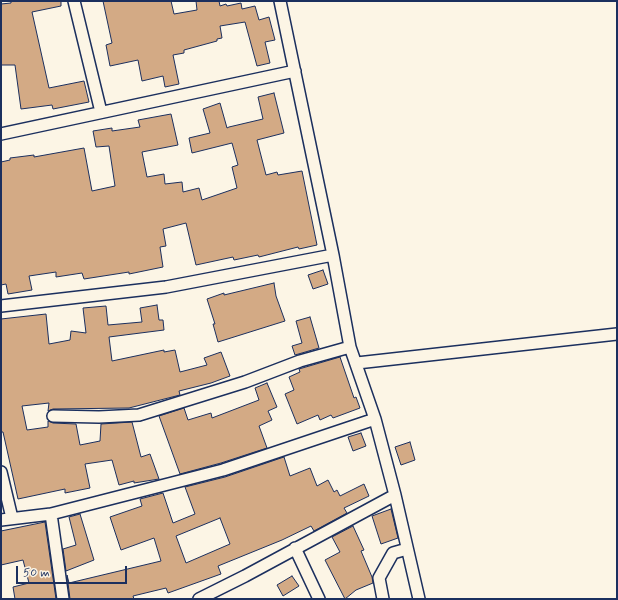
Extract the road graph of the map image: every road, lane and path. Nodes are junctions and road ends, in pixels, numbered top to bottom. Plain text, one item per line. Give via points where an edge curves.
1 (74, 1) edge
2 (280, 1) edge
3 (295, 71) junction
4 (102, 112) junction
5 (1, 134) edge
6 (333, 255) junction
7 (1, 306) edge
8 (617, 334) edge
9 (350, 347) junction
10 (357, 363) junction
11 (53, 416) dead end
12 (375, 419) junction
13 (1, 472) edge
14 (395, 495) junction
15 (51, 514) junction
16 (6, 519) edge
17 (295, 548) junction
18 (407, 549) junction
19 (211, 596) edge
20 (63, 599) edge
21 (199, 599) edge
22 (319, 599) edge
23 (384, 599) edge
24 (419, 599) edge

1 - 4 street
2 - 3 street
3 - 4 street
3 - 6 street
4 - 5 street
6 - 7 street via 166,287
6 - 9 street
8 - 10 street
9 - 10 street
9 - 11 street via 139,415 99,418
10 - 12 street
12 - 14 street
12 - 15 street via 223,470
13 - 16 street
14 - 17 street
14 - 18 street
15 - 16 street
15 - 20 street
17 - 19 street
17 - 22 street
18 - 23 street via 394,553 379,578
18 - 24 street
19 - 21 street

